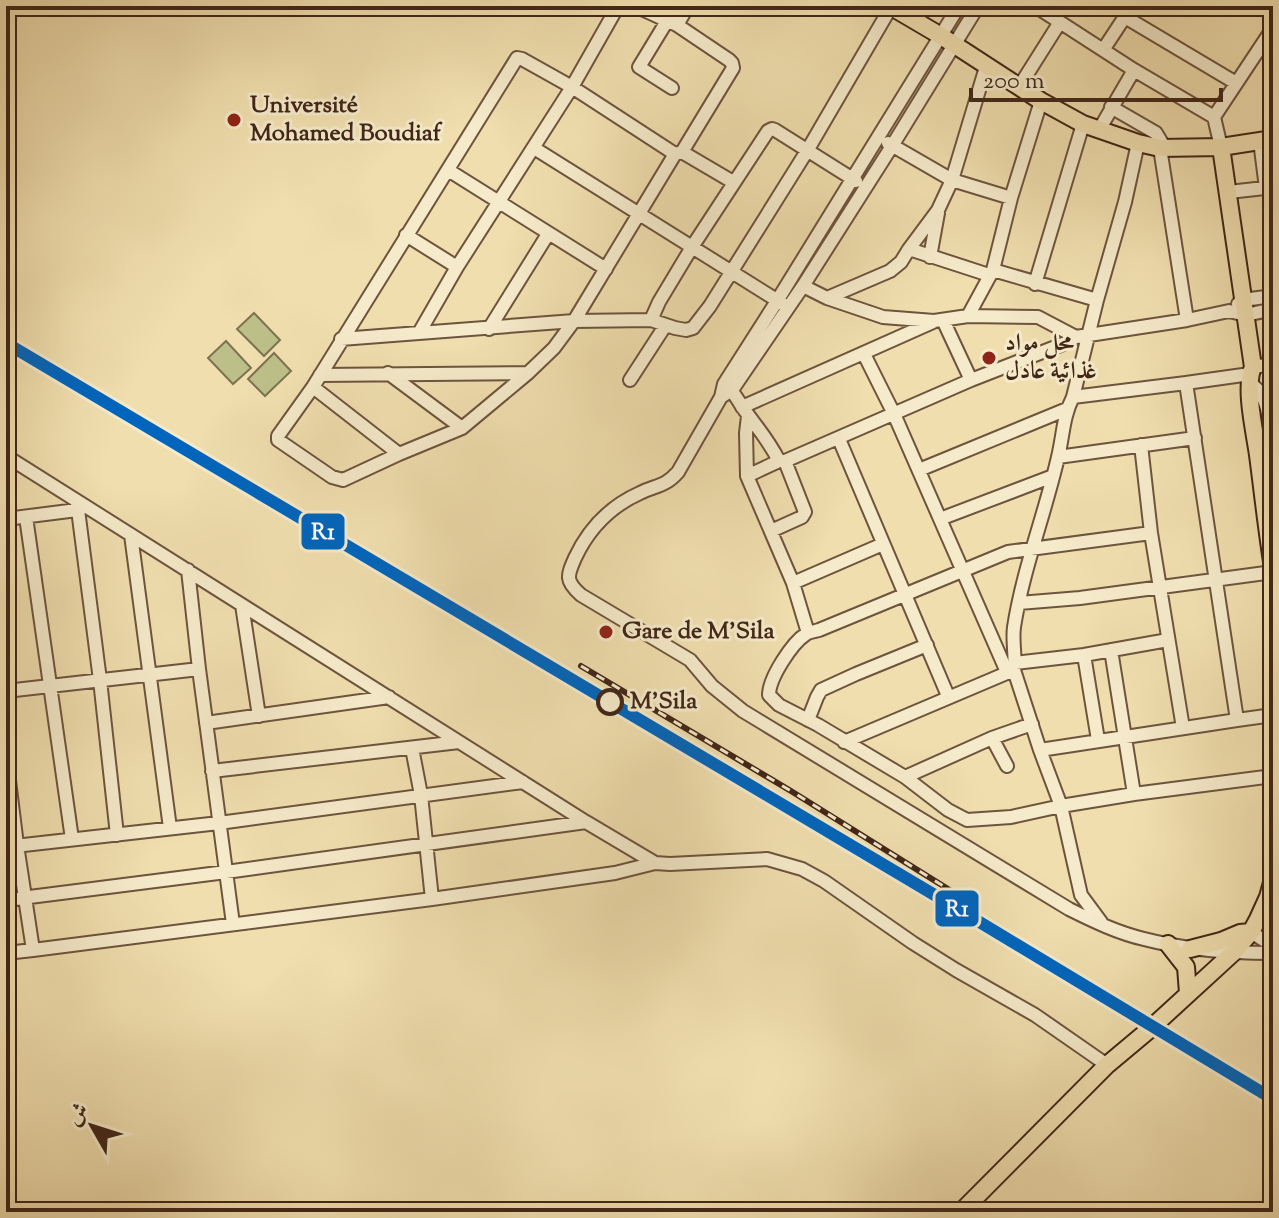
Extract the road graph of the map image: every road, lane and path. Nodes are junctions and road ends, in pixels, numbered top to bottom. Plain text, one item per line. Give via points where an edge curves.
1 (618, 6) edge
2 (635, 6) edge
3 (688, 6) edge
4 (890, 6) edge
5 (959, 6) edge
6 (978, 6) edge
7 (1035, 6) edge
8 (1129, 12) edge
9 (1060, 22) junction
10 (672, 23) junction
11 (1272, 32) edge
12 (947, 41) junction
13 (1103, 50) junction
14 (986, 67) junction
15 (1134, 70) junction
16 (1236, 83) junction
17 (572, 87) junction
18 (1019, 87) junction
19 (672, 88) dead end
20 (1041, 101) junction
21 (1111, 107) junction
22 (1214, 117) junction
23 (1083, 124) junction
24 (1099, 130) junction
25 (878, 137) junction
26 (1266, 140) edge
27 (1138, 143) junction
28 (892, 146) junction
29 (1221, 147) junction
30 (534, 148) junction
31 (1163, 148) junction
32 (807, 151) junction
33 (679, 153) junction
34 (448, 170) junction
35 (851, 179) junction
36 (952, 180) junction
37 (733, 182) junction
38 (865, 187) junction
39 (1270, 187) edge
40 (1229, 192) junction
41 (1011, 198) junction
42 (499, 203) junction
43 (938, 210) junction
44 (641, 213) junction
45 (548, 234) junction
46 (406, 235) junction
47 (692, 247) junction
48 (909, 249) junction
49 (930, 257) junction
50 (457, 267) junction
51 (606, 269) junction
52 (731, 271) junction
53 (991, 272) junction
54 (1035, 284) junction
55 (803, 286) junction
56 (1273, 296) edge
57 (827, 298) junction
58 (1097, 300) junction
59 (783, 304) junction
60 (1239, 309) junction
61 (1273, 309) edge
62 (968, 316) junction
63 (651, 320) junction
64 (938, 320) junction
65 (1187, 320) junction
66 (574, 321) junction
67 (1056, 325) junction
68 (665, 326) junction
69 (489, 329) junction
70 (419, 333) junction
71 (1082, 336) junction
72 (341, 339) junction
73 (1063, 344) junction
74 (864, 354) junction
75 (1273, 364) edge
76 (388, 373) junction
77 (528, 373) junction
78 (320, 375) junction
79 (1251, 375) junction
80 (630, 380) dead end
81 (971, 380) junction
82 (1186, 383) junction
83 (313, 387) junction
84 (725, 390) junction
85 (1070, 403) junction
86 (745, 411) junction
87 (894, 414) junction
88 (462, 428) junction
89 (1195, 438) junction
90 (839, 439) junction
91 (1141, 445) junction
92 (1268, 448) edge
93 (399, 454) junction
94 (6, 456) edge
95 (1058, 457) junction
96 (782, 461) junction
97 (919, 470) junction
98 (747, 476) junction
99 (1053, 476) junction
100 (77, 506) junction
101 (26, 517) junction
102 (6, 519) edge
103 (940, 519) junction
104 (1269, 519) edge
105 (771, 531) junction
106 (1151, 533) junction
107 (131, 535) junction
108 (883, 544) junction
109 (1031, 548) junction
110 (188, 570) junction
111 (961, 570) junction
112 (1273, 570) edge
113 (1214, 580) junction
114 (793, 583) junction
115 (1160, 588) junction
116 (904, 594) junction
117 (1019, 603) junction
118 (242, 605) junction
119 (808, 633) junction
120 (1168, 640) junction
121 (927, 645) junction
122 (1111, 650) junction
123 (1084, 655) junction
124 (1012, 668) junction
125 (199, 669) junction
126 (150, 675) junction
127 (100, 680) junction
128 (50, 686) junction
129 (6, 691) edge
130 (948, 696) junction
131 (389, 697) junction
132 (1273, 715) edge
133 (259, 716) junction
134 (808, 720) junction
135 (1237, 720) junction
136 (206, 723) junction
137 (1032, 724) junction
138 (1183, 728) junction
139 (992, 738) junction
140 (1125, 738) junction
141 (1098, 740) junction
142 (459, 742) junction
143 (844, 742) junction
144 (412, 748) junction
145 (1040, 750) junction
146 (6, 756) edge
147 (1007, 766) dead end
148 (212, 771) junction
149 (1273, 776) edge
150 (905, 777) junction
151 (523, 782) junction
152 (1134, 794) junction
153 (421, 795) junction
154 (1061, 806) junction
155 (586, 822) junction
156 (219, 823) junction
157 (170, 828) junction
158 (117, 835) junction
159 (72, 839) junction
160 (426, 845) junction
161 (11, 846) edge
162 (655, 863) junction
163 (226, 872) junction
164 (1273, 879) edge
165 (1081, 895) junction
166 (26, 897) junction
167 (432, 899) junction
168 (6, 900) edge
169 (1069, 909) junction
170 (233, 924) junction
171 (1103, 924) junction
172 (1251, 932) junction
173 (1168, 944) junction
174 (1273, 946) edge
175 (1190, 949) junction
176 (33, 950) junction
177 (1234, 952) junction
178 (6, 953) edge
179 (1273, 953) edge
180 (1188, 993) junction
181 (1107, 1065) junction
182 (961, 1212) edge

1 - 17 street
2 - 10 street
3 - 10 street
4 - 12 main road
4 - 32 street
5 - 12 street
6 - 12 street
7 - 9 street
8 - 13 street
8 - 16 street
9 - 13 street
9 - 18 street
10 - 19 street via 639,67
10 - 33 street via 729,60 733,68
11 - 16 street
12 - 14 main road
12 - 25 street
12 - 28 street
13 - 15 street
14 - 18 main road
14 - 36 street
15 - 21 street
15 - 22 street
16 - 22 street
17 - 30 street
17 - 33 street
17 - 34 street via 517,58
18 - 20 main road
20 - 23 main road
20 - 41 street
21 - 24 street
21 - 31 street via 1156,133
22 - 29 street
23 - 24 main road
23 - 54 street
24 - 27 main road
25 - 28 street
25 - 35 street
26 - 29 main road
26 - 39 street
27 - 31 main road
27 - 58 street
28 - 36 street
28 - 38 street
29 - 31 main road
29 - 40 main road
30 - 42 street
30 - 44 street
31 - 65 street
32 - 35 street
32 - 37 street via 772,129
32 - 52 street
33 - 37 street
33 - 44 street
34 - 42 street
34 - 46 street
35 - 38 street
35 - 59 street
36 - 41 street
36 - 43 street
37 - 47 street
38 - 55 street
39 - 40 street
40 - 60 main road
41 - 53 street
42 - 45 street
42 - 50 street
43 - 48 street
43 - 49 street
44 - 47 street
44 - 51 street
45 - 51 street
45 - 69 street
46 - 50 street
46 - 72 street
47 - 52 street
47 - 63 street
48 - 49 street
48 - 57 street via 890,271
49 - 53 street
50 - 70 street
51 - 66 street
52 - 59 street
52 - 68 street via 693,328
53 - 54 street
53 - 62 street
54 - 58 street
55 - 57 street
55 - 59 street
56 - 60 street
57 - 64 street via 883,317
58 - 71 street
59 - 84 street
60 - 61 street
60 - 65 street
60 - 79 main road
62 - 64 street
62 - 67 street via 1038,317
63 - 66 street
63 - 68 street
64 - 74 street
64 - 81 street
65 - 71 street
66 - 69 street
66 - 77 street
67 - 71 street
67 - 73 street
68 - 80 street
69 - 70 street
70 - 72 street
71 - 73 street
71 - 85 street
72 - 78 street
73 - 81 street
74 - 86 street
74 - 87 street
75 - 79 street
76 - 77 street
76 - 78 street
76 - 88 street
77 - 88 street
78 - 83 street
79 - 82 street
79 - 92 main road
81 - 87 street
82 - 85 street
82 - 89 street
83 - 93 street
83 - 93 street via 278,436 281,442 343,480
84 - 86 street
84 - 169 street via 670,481 602,517 578,553 569,582 581,595 690,660 743,711
85 - 95 street
85 - 97 street
86 - 96 street
86 - 98 street
87 - 90 street
87 - 97 street
88 - 93 street
89 - 91 street
89 - 113 street
90 - 96 street
90 - 108 street
91 - 95 street
91 - 106 street
92 - 104 main road
94 - 100 street
95 - 99 street
96 - 98 street
96 - 105 street via 805,512
97 - 103 street
98 - 105 street
99 - 103 street
99 - 109 street
100 - 101 street
100 - 107 street
100 - 127 street
101 - 102 street
101 - 128 street
103 - 111 street
104 - 112 main road
105 - 114 street
106 - 109 street
106 - 115 street
107 - 110 street
107 - 126 street
108 - 114 street
108 - 116 street
109 - 111 street
109 - 117 street
110 - 118 street
110 - 125 street
111 - 116 street
111 - 124 street
112 - 113 street
113 - 115 street
113 - 135 street
114 - 119 street
115 - 117 street
115 - 120 street
116 - 119 street
116 - 121 street
117 - 124 street
118 - 131 street
118 - 133 street
119 - 134 street via 768,690 779,705
120 - 122 street
120 - 138 street
121 - 130 street
121 - 134 street via 821,690
122 - 123 street
122 - 140 street
123 - 124 street
123 - 141 street
124 - 130 street
124 - 137 street
125 - 126 street
125 - 136 street
126 - 127 street
126 - 157 street
127 - 128 street
127 - 158 street
128 - 129 street
128 - 159 street
130 - 143 street
131 - 133 street
131 - 142 street
132 - 135 street
133 - 136 street
134 - 143 street
135 - 138 street
136 - 148 street
137 - 139 street
137 - 145 street
138 - 140 street
139 - 147 street
139 - 150 street
140 - 141 street
140 - 152 street
141 - 145 street
142 - 144 street
142 - 151 street
143 - 150 street
144 - 148 street
144 - 153 street
145 - 154 street
146 - 161 street
148 - 156 street
149 - 152 street
150 - 154 street via 967,820
151 - 153 street
151 - 155 street
152 - 154 street
153 - 156 street
153 - 160 street
154 - 165 street
155 - 160 street
155 - 162 street
156 - 157 street
156 - 163 street
157 - 158 street
158 - 159 street
159 - 161 street
160 - 163 street
160 - 167 street
161 - 166 street
162 - 167 street
162 - 181 street via 767,859 802,869
163 - 166 street
163 - 170 street
164 - 172 main road
165 - 169 street
165 - 171 street
166 - 168 street
166 - 176 street
167 - 170 street
169 - 171 street
170 - 176 street
171 - 173 street
172 - 174 street
172 - 175 main road
172 - 177 main road
173 - 175 street
173 - 180 main road via 1186,967
175 - 177 street
176 - 178 street
177 - 179 street
177 - 180 main road
180 - 181 main road
181 - 182 main road

